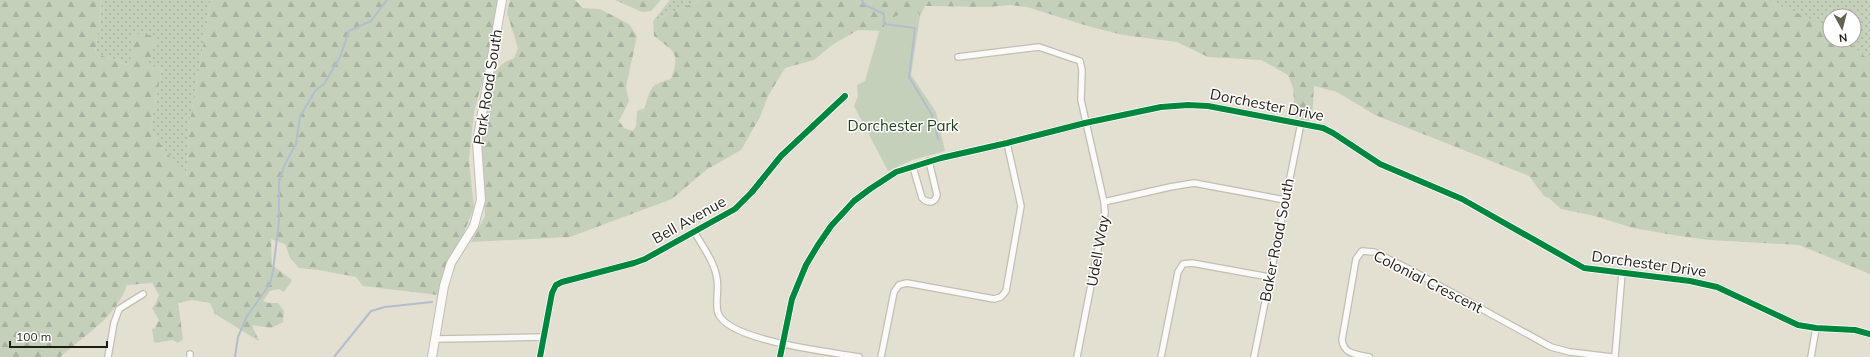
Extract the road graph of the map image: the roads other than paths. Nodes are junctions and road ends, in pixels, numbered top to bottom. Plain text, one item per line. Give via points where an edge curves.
1 (502, 0) edge
2 (958, 57) dead end
3 (845, 96) dead end
4 (1085, 122) junction
5 (1301, 123) junction
6 (1007, 143) junction
7 (930, 161) junction
8 (912, 166) junction
9 (1285, 200) junction
10 (1104, 202) junction
11 (695, 232) junction
12 (1622, 273) junction
13 (1269, 277) junction
14 (143, 294) dead end
15 (1816, 328) junction
16 (1870, 334) edge
17 (544, 337) junction
18 (436, 339) junction
19 (782, 344) junction
20 (108, 357) edge
21 (432, 357) edge
22 (540, 357) edge
23 (780, 357) edge
24 (859, 357) edge
25 (881, 357) edge
26 (1077, 357) edge
27 (1161, 357) edge
28 (1254, 357) edge
29 (1369, 357) edge
30 (1612, 357) edge
31 (1616, 357) edge
32 (1811, 357) edge

1 - 18 main road, Park Road South via 477,142 481,200 474,226 451,263 444,286
2 - 4 street, Udell Way via 1039,47 1080,61 1080,94
3 - 11 street, Bell Avenue via 781,156 742,203 725,216
4 - 5 street, Dorchester Drive via 1161,106 1188,104
4 - 6 street, Dorchester Drive
4 - 10 street, Udell Way
5 - 9 street, Baker Road South
5 - 12 street, Dorchester Drive via 1333,133 1380,164 1462,199 1578,265 1594,270
6 - 7 street, Dorchester Drive
6 - 25 street via 1021,206 1006,291 1001,297 994,299 907,283 899,285 894,292
7 - 8 street, Dorchester Drive
7 - 8 street via 937,195 931,202 922,198
8 - 19 street, Dorchester Drive via 896,172 870,189 854,201 830,226 800,279 792,299
9 - 10 street via 1194,183
9 - 13 street, Baker Road South
10 - 26 street, Udell Way via 1103,229
11 - 17 street, Bell Avenue via 634,263 556,285 552,293
11 - 19 street via 716,275 718,311 721,318 752,336
12 - 15 street, Dorchester Drive via 1703,284 1798,325
12 - 31 street
13 - 27 street via 1192,263 1183,264 1178,272
13 - 28 street, Baker Road South
14 - 20 street via 119,309
15 - 16 street, Dorchester Drive via 1855,330
15 - 32 street
17 - 18 street
17 - 22 street
18 - 21 main road, Park Road South
19 - 23 street, Dorchester Drive
19 - 24 street
29 - 30 street, Colonial Crescent via 1347,352 1342,340 1356,259 1362,251 1374,252 1409,269 1551,348

